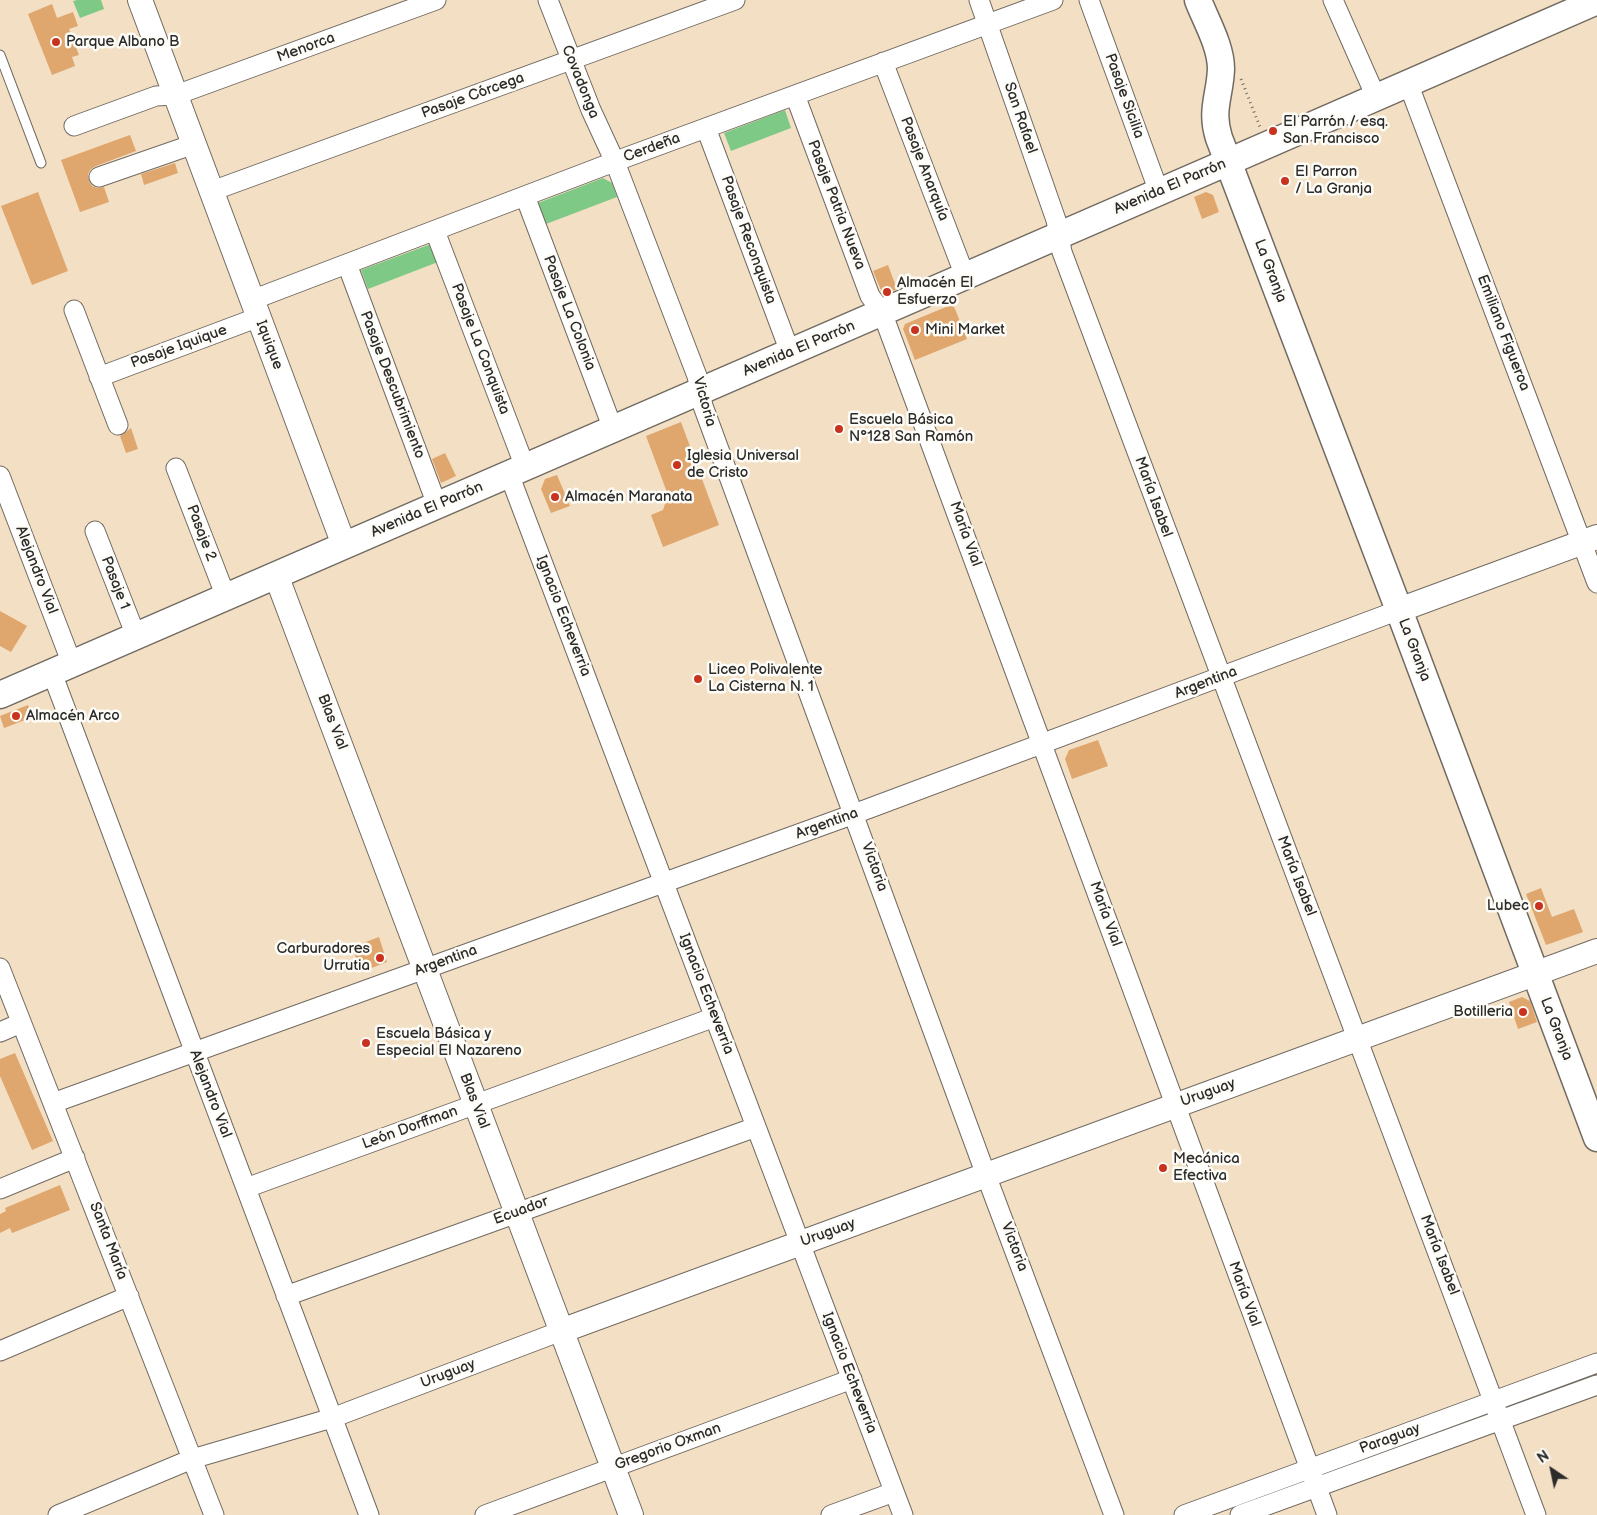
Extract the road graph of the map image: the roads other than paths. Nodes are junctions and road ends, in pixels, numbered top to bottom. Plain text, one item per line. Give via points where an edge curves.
1 (140, 0) edge
2 (436, 0) edge
3 (548, 0) edge
4 (735, 0) edge
5 (979, 0) edge
6 (1053, 0) edge
7 (1088, 0) edge
8 (1198, 0) edge
9 (1333, 0) edge
10 (1596, 2) edge
11 (987, 24) junction
12 (0, 55) edge
13 (571, 60) junction
14 (883, 62) junction
15 (1408, 83) junction
16 (176, 95) junction
17 (795, 95) junction
18 (1376, 98) junction
19 (74, 126) dead end
20 (706, 128) junction
21 (194, 144) junction
22 (615, 162) junction
23 (1228, 162) junction
24 (41, 163) dead end
25 (99, 177) dead end
26 (212, 191) junction
27 (1159, 192) junction
28 (525, 196) junction
29 (435, 230) junction
30 (1059, 236) junction
31 (347, 264) junction
32 (965, 276) junction
33 (255, 308) junction
34 (74, 310) dead end
35 (882, 312) junction
36 (790, 352) junction
37 (99, 377) junction
38 (700, 391) junction
39 (118, 425) dead end
40 (613, 429) junction
41 (176, 468) dead end
42 (517, 471) junction
43 (0, 476) edge
44 (437, 505) junction
45 (95, 530) dead end
46 (1589, 540) edge
47 (344, 546) junction
48 (276, 575) junction
49 (1597, 583) edge
50 (226, 597) junction
51 (1399, 610) junction
52 (136, 636) junction
53 (62, 669) junction
54 (1220, 677) junction
55 (0, 695) edge
56 (1043, 744) junction
57 (854, 814) junction
58 (664, 883) junction
59 (1597, 951) edge
60 (0, 968) edge
61 (424, 969) junction
62 (1535, 973) junction
63 (715, 1018) junction
64 (21, 1023) junction
65 (0, 1032) edge
66 (1358, 1038) junction
67 (194, 1052) junction
68 (53, 1103) junction
69 (475, 1104) junction
70 (1175, 1106) junction
71 (756, 1127) junction
72 (1597, 1138) edge
73 (75, 1158) junction
74 (986, 1175) junction
75 (246, 1188) junction
76 (0, 1189) edge
77 (516, 1213) junction
78 (800, 1243) junction
79 (129, 1296) junction
80 (286, 1296) junction
81 (561, 1331) junction
82 (0, 1351) edge
83 (1597, 1363) edge
84 (852, 1379) junction
85 (1597, 1385) edge
86 (1494, 1401) junction
87 (332, 1418) junction
88 (1501, 1420) junction
89 (192, 1459) junction
90 (613, 1468) junction
91 (1309, 1469) junction
92 (1317, 1487) junction
93 (894, 1492) junction
94 (58, 1515) edge
95 (214, 1515) edge
96 (369, 1515) edge
97 (485, 1515) edge
98 (631, 1515) edge
99 (831, 1515) edge
100 (903, 1515) edge
101 (1114, 1515) edge
102 (1184, 1515) edge
103 (1240, 1515) edge
104 (1328, 1515) edge
105 (1536, 1515) edge

1 - 16 street, Iquique
2 - 16 street, Menorca
3 - 13 street, Covadonga
4 - 13 street, Pasaje Córcega
5 - 11 street, San Rafael
6 - 11 street, Cerdeña
7 - 27 street, Pasaje Sicilia
8 - 23 main road, La Granja via 1220,61 1215,122
9 - 18 street
10 - 15 main road, Avenida El Parrón
11 - 14 street, Cerdeña
11 - 30 street, San Rafael
12 - 24 lane
13 - 22 street, Covadonga
13 - 26 street, Pasaje Córcega
14 - 17 street, Cerdeña
14 - 32 street, Pasaje Anarquía
15 - 18 main road, Avenida El Parrón
15 - 46 street, Emiliano Figueroa
16 - 19 street, Menorca via 156,96
16 - 21 street, Iquique
17 - 20 street, Cerdeña
17 - 35 street, Pasaje Patria Nueva via 870,296
18 - 23 main road, Avenida El Parrón
20 - 22 street, Cerdeña
20 - 36 street, Pasaje Reconquista
21 - 25 street
21 - 26 street, Iquique
22 - 28 street, Cerdeña
22 - 38 street, Victoria
23 - 27 main road, Avenida El Parrón
23 - 51 main road, La Granja
26 - 33 street, Iquique
27 - 30 main road, Avenida El Parrón
28 - 29 street, Cerdeña
28 - 40 street, Pasaje La Colonia
29 - 31 street, Cerdeña
29 - 42 street, Pasaje La Conquista
30 - 32 main road, Avenida El Parrón
30 - 54 street, María Isabel via 1062,252
31 - 33 street, Cerdeña
31 - 44 street, Pasaje Descubrimiento
32 - 35 main road, Avenida El Parrón
33 - 37 street, Pasaje Iquique
33 - 47 street, Iquique
34 - 37 street
35 - 36 main road, Avenida El Parrón
35 - 56 street, María Vial
36 - 38 main road, Avenida El Parrón
37 - 39 street
38 - 40 main road, Avenida El Parrón
38 - 57 street, Victoria via 706,416
40 - 42 main road, Avenida El Parrón
41 - 50 street, Pasaje 2
42 - 44 main road, Avenida El Parrón
42 - 58 street, Ignacio Echeverria
43 - 53 street, Alejandro Vial
44 - 47 main road, Avenida El Parrón
45 - 52 street, Pasaje 1
46 - 49 street, Emiliano Figueroa
46 - 51 street, Argentina
47 - 48 main road, Avenida El Parrón
48 - 50 main road, Avenida El Parrón
48 - 61 street, Blas Vial
50 - 52 main road, Avenida El Parrón
51 - 54 street, Argentina
51 - 62 main road, La Granja
52 - 53 main road, Avenida El Parrón
53 - 55 main road, Avenida El Parrón
53 - 67 street, Alejandro Vial
54 - 56 street, Argentina
54 - 66 street, María Isabel
56 - 57 street, Argentina
56 - 70 street, María Vial
57 - 58 street, Argentina
57 - 74 street, Victoria
58 - 61 street, Argentina
58 - 63 street, Ignacio Echeverria
59 - 62 street, Uruguay
60 - 64 street, Santa María
61 - 67 street, Argentina
61 - 69 street, Blas Vial
62 - 66 street, Uruguay
62 - 72 main road, La Granja
63 - 69 street, León Dorffman
63 - 71 street, Ignacio Echeverria
64 - 65 street
64 - 68 street, Santa María
66 - 70 street, Uruguay
66 - 86 street, María Isabel
67 - 68 street, Argentina
67 - 75 street, Alejandro Vial
68 - 73 street, Santa María
69 - 75 street, León Dorffman
69 - 77 street, Blas Vial
70 - 74 street, Uruguay
70 - 91 street, María Vial
71 - 77 street, Ecuador
71 - 78 street, Ignacio Echeverria
73 - 76 street
73 - 79 street, Santa María
74 - 78 street, Uruguay
74 - 101 street, Victoria
75 - 80 street, Alejandro Vial
77 - 80 street, Ecuador
77 - 81 street, Blas Vial
78 - 81 street, Uruguay
78 - 84 street, Ignacio Echeverria
79 - 82 street
79 - 89 street, Santa María
80 - 87 street, Alejandro Vial
81 - 87 street, Uruguay
81 - 90 street, Blas Vial
83 - 86 street, Paraguay
84 - 90 street, Gregorio Oxman
84 - 93 street, Ignacio Echeverria
85 - 88 street, Paraguay
86 - 88 street, María Isabel
86 - 91 street, Paraguay
87 - 89 street, Uruguay
87 - 96 street, Alejandro Vial
88 - 92 street, Paraguay
88 - 105 street, María Isabel
89 - 94 street, Uruguay
89 - 95 street, Santa María
90 - 97 street, Gregorio Oxman
90 - 98 street, Blas Vial
91 - 92 street, María Vial
91 - 102 street, Paraguay
92 - 103 street, Paraguay
92 - 104 street, María Vial
93 - 99 street
93 - 100 street, Ignacio Echeverria

